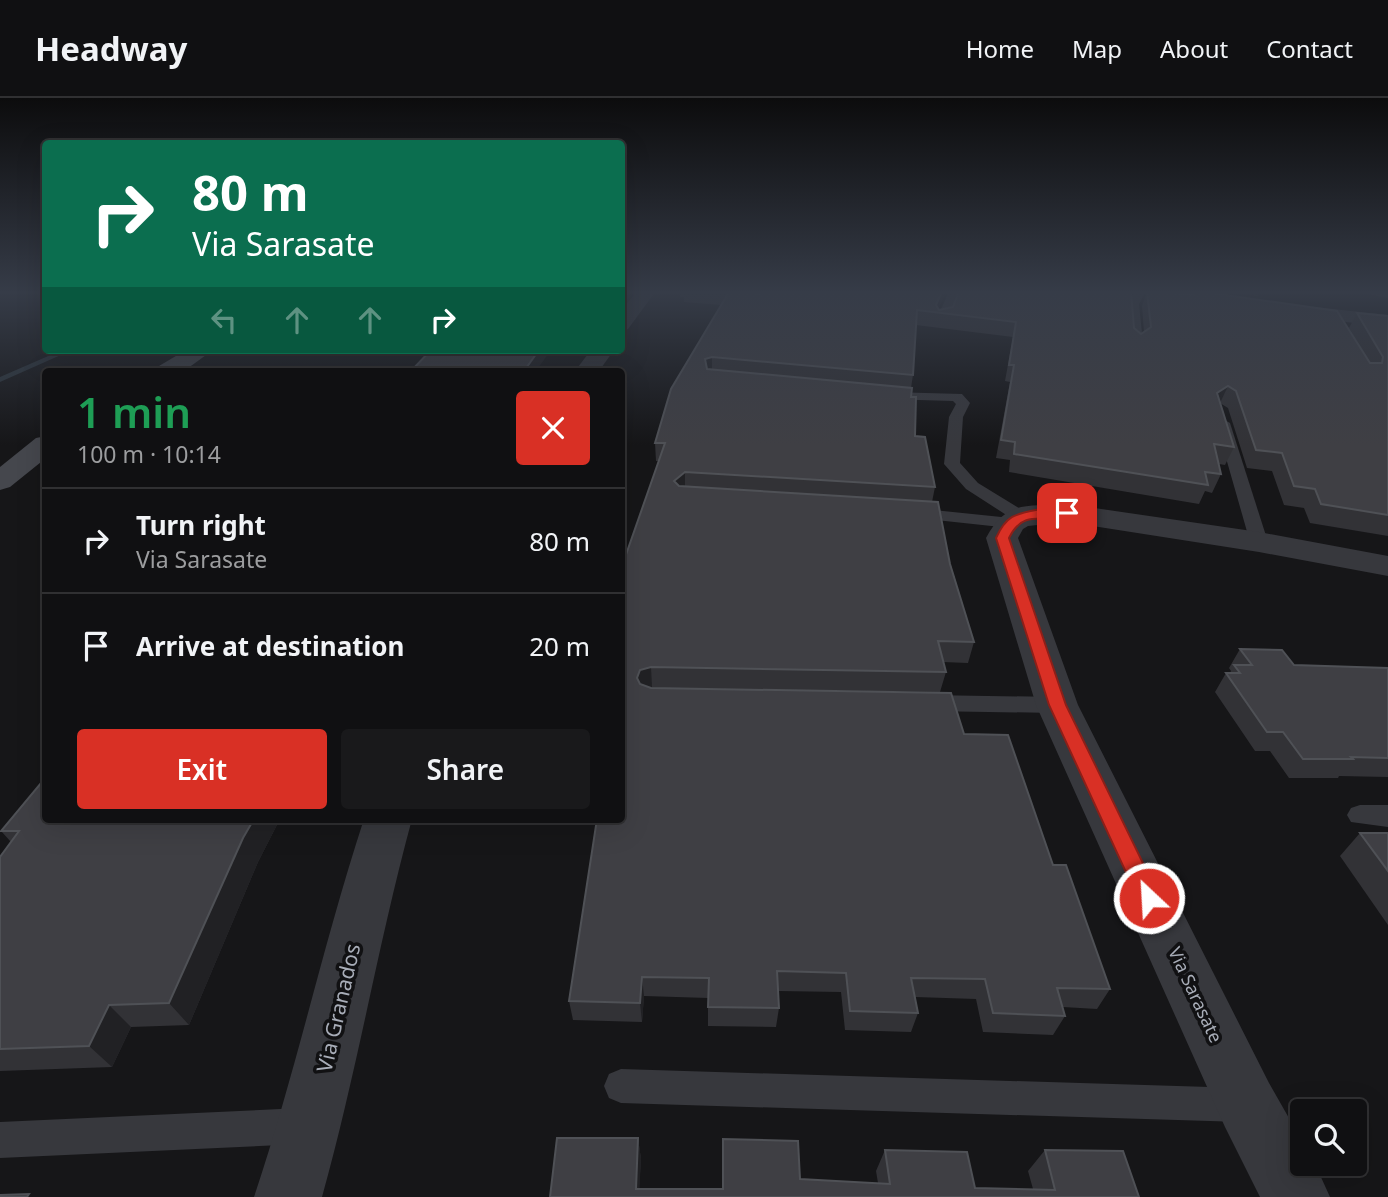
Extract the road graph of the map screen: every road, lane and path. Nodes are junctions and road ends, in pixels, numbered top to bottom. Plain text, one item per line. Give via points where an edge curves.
1 (195, 354) edge
2 (600, 354) edge
3 (172, 368) edge
4 (589, 368) edge
5 (877, 395) edge
6 (1219, 409) edge
7 (42, 447) edge
8 (0, 481) edge
9 (901, 512) edge
10 (1015, 520) junction
11 (1259, 542) junction
12 (1388, 566) edge
13 (904, 702) edge
14 (1058, 705) junction
15 (1360, 816) dead end
16 (1388, 816) edge
17 (387, 823) edge
18 (621, 1087) dead end
19 (1247, 1105) junction
20 (312, 1126) junction
21 (0, 1140) edge
22 (288, 1197) edge
23 (1296, 1197) edge

1 - 3 main road
2 - 4 street
5 - 10 lane via 957,397 962,403 956,417 952,464
6 - 11 lane
7 - 8 main road
9 - 10 lane
10 - 11 street via 1067,513
10 - 14 street, Via Sarasate via 1002,538
11 - 12 street
13 - 14 lane
14 - 19 street, Via Sarasate
15 - 16 lane
17 - 20 street, Via Granados via 369,878
18 - 19 lane
19 - 23 street, Via Sarasate
20 - 21 lane
20 - 22 street, Via Granados

